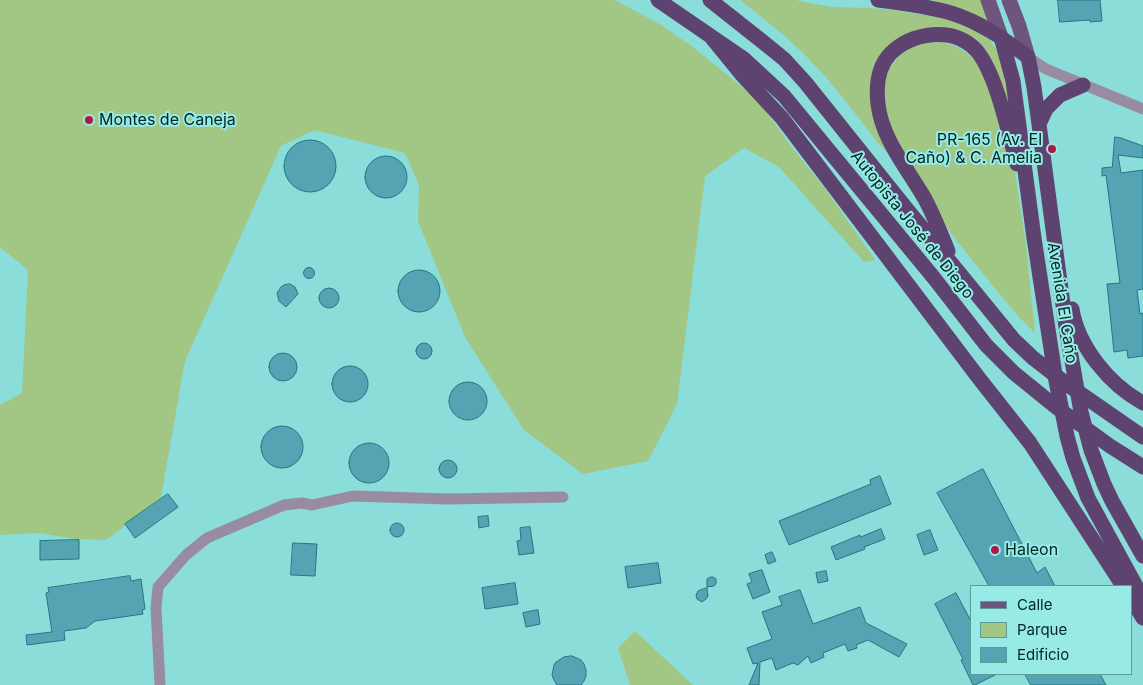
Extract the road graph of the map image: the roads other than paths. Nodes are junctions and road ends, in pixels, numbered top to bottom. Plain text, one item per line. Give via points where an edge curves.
1 (658, 0) edge
2 (710, 0) edge
3 (878, 0) edge
4 (988, 0) edge
5 (1009, 0) edge
6 (1001, 37) junction
7 (712, 38) junction
8 (1028, 57) junction
9 (1083, 85) junction
10 (1143, 109) edge
11 (1039, 124) junction
12 (1048, 192) junction
13 (1034, 238) junction
14 (956, 269) junction
15 (1143, 402) edge
16 (1143, 437) edge
17 (1143, 467) edge
18 (563, 497) dead end
19 (1143, 556) edge
20 (1122, 585) edge
21 (1143, 599) edge
22 (1133, 602) edge
23 (1143, 618) edge
24 (160, 685) edge

1 - 7 highway, Autopista José de Diego
2 - 14 highway, Autopista José de Diego via 784,60 805,82
3 - 6 highway via 952,13
4 - 6 main road, Avenida El Caño
5 - 8 main road, Avenida El Caño
6 - 8 highway
6 - 13 highway, Avenida El Caño via 1014,81
7 - 17 highway, Autopista José de Diego via 744,59 784,96 986,345 1014,373 1038,394
7 - 20 highway via 782,118 1030,443
8 - 9 street via 1046,69
8 - 11 highway, Avenida El Caño
9 - 10 street
9 - 11 highway via 1060,95 1046,109
11 - 12 highway, Avenida El Caño
12 - 15 highway via 1063,245 1078,332 1107,375
12 - 19 highway, Avenida El Caño via 1066,328 1086,431 1108,493
13 - 14 highway via 1008,129 987,67 976,51 962,40 933,34 912,39 890,54 880,71 879,113 886,135 925,200
13 - 21 highway, Avenida El Caño via 1059,398 1073,458 1088,498
14 - 16 highway, Autopista José de Diego via 1014,340 1033,358
18 - 24 street via 448,499 353,496 312,505 284,505 207,538 186,555 158,587
22 - 23 highway

